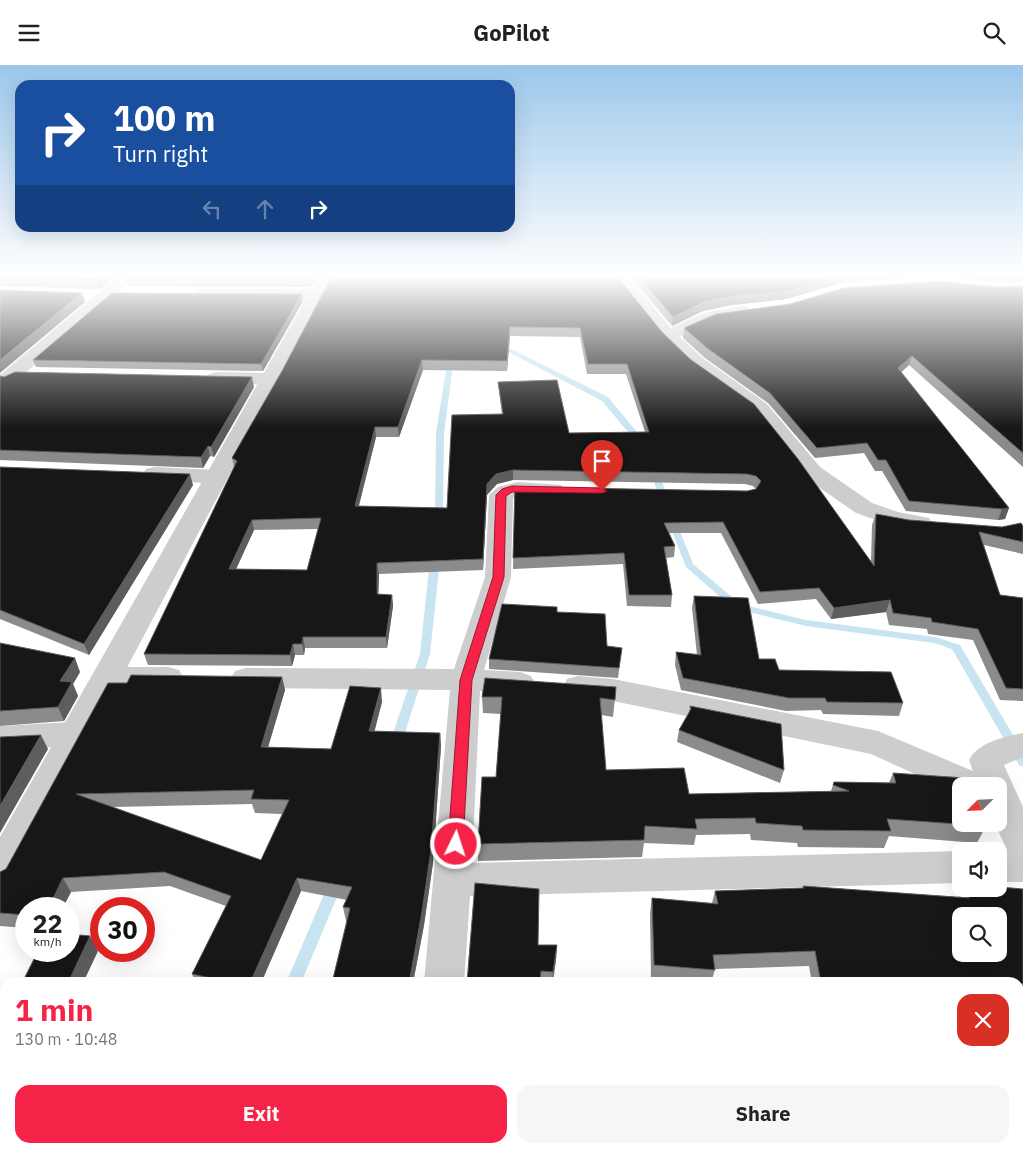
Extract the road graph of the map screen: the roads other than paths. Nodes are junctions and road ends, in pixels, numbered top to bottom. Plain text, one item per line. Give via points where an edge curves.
1 (68, 327) edge
2 (300, 327) edge
3 (661, 327) edge
4 (688, 327) edge
5 (668, 336) junction
6 (10, 372) edge
7 (42, 375) edge
8 (202, 377) edge
9 (272, 379) junction
10 (128, 473) edge
11 (217, 477) junction
12 (579, 490) edge
13 (943, 525) edge
14 (107, 677) junction
15 (454, 680) junction
16 (73, 734) junction
17 (0, 738) edge
18 (1017, 746) edge
19 (957, 777) edge
20 (992, 777) edge
21 (1008, 814) edge
22 (1023, 847) edge
23 (1007, 866) edge
24 (1023, 866) edge
25 (952, 867) edge
26 (0, 871) edge
27 (453, 880) junction
28 (445, 977) edge

1 - 6 street
2 - 9 street
3 - 5 street
4 - 5 street
5 - 13 street via 697,363 760,408 812,472 855,503 893,519
6 - 7 street
8 - 9 street
9 - 11 street
10 - 11 street
11 - 14 street
12 - 15 street via 512,489 501,495 498,577
14 - 15 street
14 - 16 street
15 - 19 street via 613,690 878,743
15 - 27 street
16 - 17 street
16 - 26 street
18 - 20 street via 985,760
21 - 22 street
23 - 24 street
25 - 27 street
27 - 28 street

